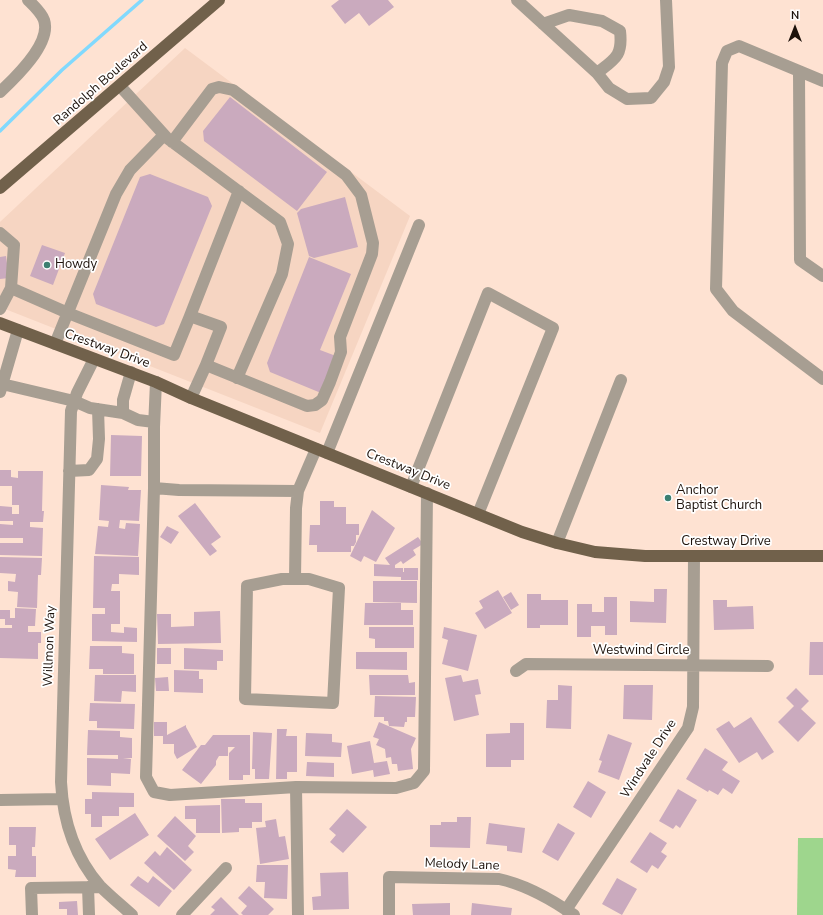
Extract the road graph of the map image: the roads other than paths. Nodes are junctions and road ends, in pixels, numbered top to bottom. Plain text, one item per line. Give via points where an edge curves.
1 (28, 0) edge
2 (219, 0) edge
3 (517, 0) edge
4 (666, 0) edge
5 (543, 24) junction
6 (799, 71) junction
7 (597, 74) junction
8 (823, 81) edge
9 (120, 86) junction
10 (0, 92) edge
11 (168, 138) junction
12 (0, 188) edge
13 (239, 191) junction
14 (419, 226) dead end
15 (0, 233) edge
16 (823, 276) edge
17 (11, 288) junction
18 (0, 308) edge
19 (68, 313) junction
20 (190, 316) junction
21 (0, 323) edge
22 (18, 330) junction
23 (55, 344) junction
24 (94, 359) junction
25 (206, 365) junction
26 (131, 372) junction
27 (237, 378) junction
28 (823, 379) edge
29 (621, 380) dead end
30 (156, 382) junction
31 (1, 388) edge
32 (190, 398) junction
33 (74, 401) junction
34 (98, 409) junction
35 (123, 414) junction
36 (154, 422) junction
37 (322, 451) junction
38 (69, 471) junction
39 (411, 486) junction
40 (154, 488) junction
41 (298, 491) junction
42 (427, 493) junction
43 (478, 514) junction
44 (557, 543) junction
45 (694, 556) junction
46 (823, 556) edge
47 (295, 579) junction
48 (693, 666) junction
49 (768, 666) dead end
50 (516, 671) dead end
51 (296, 787) junction
52 (62, 799) junction
53 (0, 800) edge
54 (226, 868) dead end
55 (88, 887) junction
56 (101, 887) junction
57 (570, 912) edge
58 (127, 913) edge
59 (32, 915) edge
60 (89, 915) edge
61 (182, 915) edge
62 (298, 915) edge
63 (389, 915) edge

1 - 10 street via 39,10 45,29 30,61
2 - 9 main road, Randolph Boulevard
3 - 5 street
4 - 7 street via 669,67 664,82 651,98 626,99 609,88
5 - 7 street
5 - 7 street via 569,15 602,21 620,31 621,42 617,58
6 - 8 street
6 - 16 street via 800,260
6 - 28 street via 739,46 727,51 724,57 716,289 733,311
9 - 11 street
9 - 12 main road, Randolph Boulevard
11 - 13 street
11 - 19 street via 130,170 116,194
11 - 27 street via 212,90 219,87 233,90 346,175 361,195 373,243 372,254 340,337 341,352 322,400 315,405 307,406
13 - 20 street
13 - 27 street via 280,222 288,244 282,274
14 - 37 street
15 - 17 street via 14,245
17 - 18 street
17 - 19 street
19 - 20 street via 174,355
19 - 23 street
20 - 25 street via 221,326
21 - 22 main road, Crestway Drive
22 - 23 main road, Crestway Drive
22 - 31 street
23 - 24 main road, Crestway Drive
24 - 26 main road, Crestway Drive
24 - 33 street, Willmon Way
25 - 27 street
25 - 32 street
26 - 30 main road, Crestway Drive
26 - 35 street via 123,400
29 - 44 street
30 - 32 main road, Crestway Drive
30 - 36 street
31 - 33 street
32 - 37 main road, Crestway Drive
33 - 34 street
33 - 38 street, Willmon Way via 71,411
34 - 35 street
34 - 38 street via 97,459 89,470
35 - 36 street via 138,420
36 - 40 street
37 - 39 main road, Crestway Drive
37 - 41 street
38 - 52 street, Willmon Way
39 - 42 main road, Crestway Drive
39 - 43 street via 488,293 553,328
40 - 41 street
40 - 51 street via 146,777 154,792 170,795
41 - 47 street
42 - 43 main road, Crestway Drive
42 - 51 street via 424,771 414,783 396,788
43 - 44 main road, Crestway Drive
44 - 45 main road, Crestway Drive via 595,552
45 - 46 main road, Crestway Drive
45 - 48 street, Windvale Drive
47 - 47 street via 309,579 339,588 333,703 245,699 247,586
48 - 49 street, Westwind Circle
48 - 50 street, Westwind Circle via 526,664
48 - 57 street, Windvale Drive via 693,707 688,728
51 - 62 street
52 - 53 street
52 - 56 street, Willmon Way via 74,844 89,872
54 - 61 street
55 - 56 street
55 - 59 street via 32,888
55 - 60 street
56 - 58 street, Willmon Way
57 - 63 street, Melody Lane via 548,897 499,879 389,877

